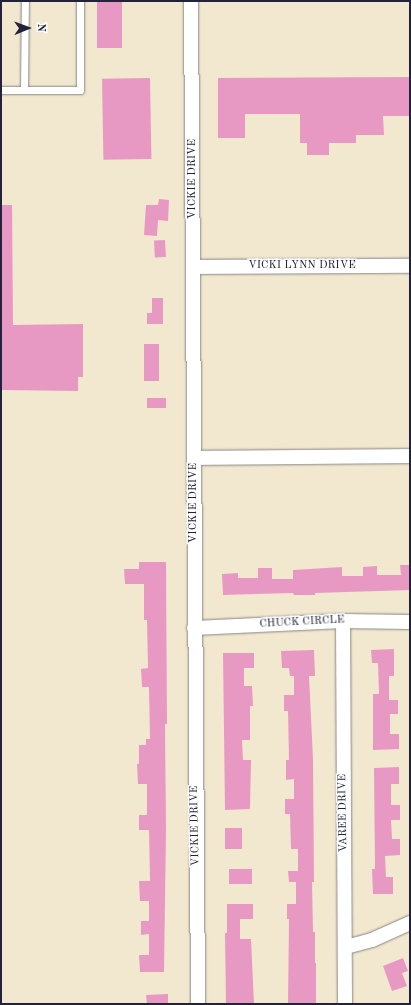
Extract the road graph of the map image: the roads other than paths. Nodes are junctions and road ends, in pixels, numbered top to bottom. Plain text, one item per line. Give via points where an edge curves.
1 (25, 1) edge
2 (80, 1) edge
3 (191, 1) edge
4 (1, 90) edge
5 (24, 90) junction
6 (410, 266) edge
7 (193, 267) junction
8 (410, 456) edge
9 (194, 458) junction
10 (343, 621) junction
11 (410, 622) edge
12 (194, 628) junction
13 (410, 923) edge
14 (346, 947) junction
15 (198, 1004) edge
16 (345, 1004) edge

1 - 5 lane
2 - 5 lane via 80,90
3 - 7 street, VICKIE DRIVE
4 - 5 lane
6 - 7 street, VICKI LYNN DRIVE
7 - 9 street, VICKIE DRIVE
8 - 9 street
9 - 12 street, VICKIE DRIVE
10 - 11 street, CHUCK CIRCLE
10 - 12 street, CHUCK CIRCLE
10 - 14 street, VAREE DRIVE
12 - 15 street, VICKIE DRIVE
13 - 14 street via 372,940
14 - 16 street, VAREE DRIVE

